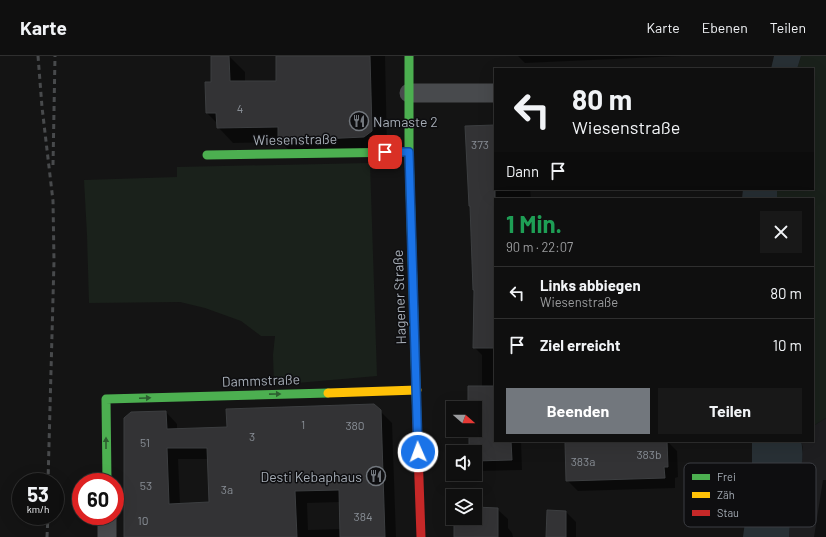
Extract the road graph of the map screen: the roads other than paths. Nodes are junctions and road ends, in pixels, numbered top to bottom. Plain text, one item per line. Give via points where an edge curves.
1 (409, 56) edge
2 (409, 93) junction
3 (494, 93) edge
4 (409, 152) junction
5 (207, 155) dead end
6 (417, 390) junction
7 (107, 473) edge
8 (107, 525) edge
9 (107, 537) edge
10 (422, 537) edge

1 - 2 street, Hagener Straße
2 - 3 street
2 - 4 street, Hagener Straße
4 - 5 street, Wiesenstraße
4 - 6 street, Hagener Straße
7 -> 6 street, Dammstraße via 106,399
6 - 10 street, Hagener Straße
8 - 9 street

